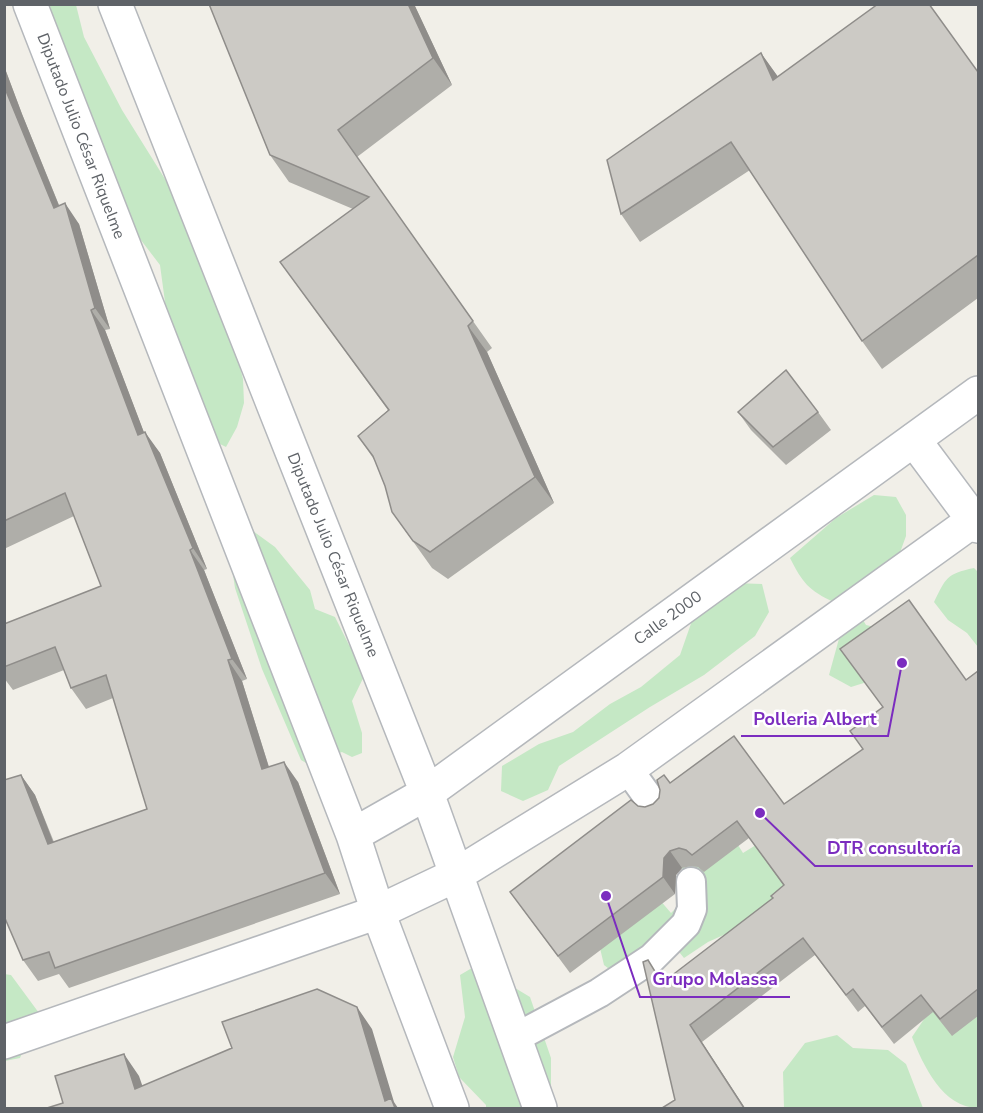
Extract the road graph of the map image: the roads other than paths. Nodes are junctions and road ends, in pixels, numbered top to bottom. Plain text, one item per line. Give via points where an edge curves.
1 (30, 4) edge
2 (115, 4) edge
3 (978, 393) edge
4 (914, 440) junction
5 (977, 521) edge
6 (628, 770) junction
7 (427, 793) junction
8 (656, 807) edge
9 (353, 835) junction
10 (456, 875) junction
11 (691, 882) dead end
12 (378, 912) junction
13 (515, 1038) junction
14 (4, 1042) edge
15 (452, 1108) edge
16 (540, 1108) edge

1 - 9 street, Diputado Julio César Riquelme
2 - 7 street, Diputado Julio César Riquelme
3 - 4 street, Calle 2000
4 - 5 street
4 - 7 street, Calle 2000
5 - 6 street
6 - 8 lane
6 - 10 street
7 - 9 street, Calle 2000
7 - 10 street, Diputado Julio César Riquelme
9 - 12 street, Diputado Julio César Riquelme
10 - 12 street
10 - 13 street, Diputado Julio César Riquelme
11 - 13 lane via 692,909 686,924 652,958 599,993
12 - 14 street
12 - 15 street, Diputado Julio César Riquelme
13 - 16 street, Diputado Julio César Riquelme

